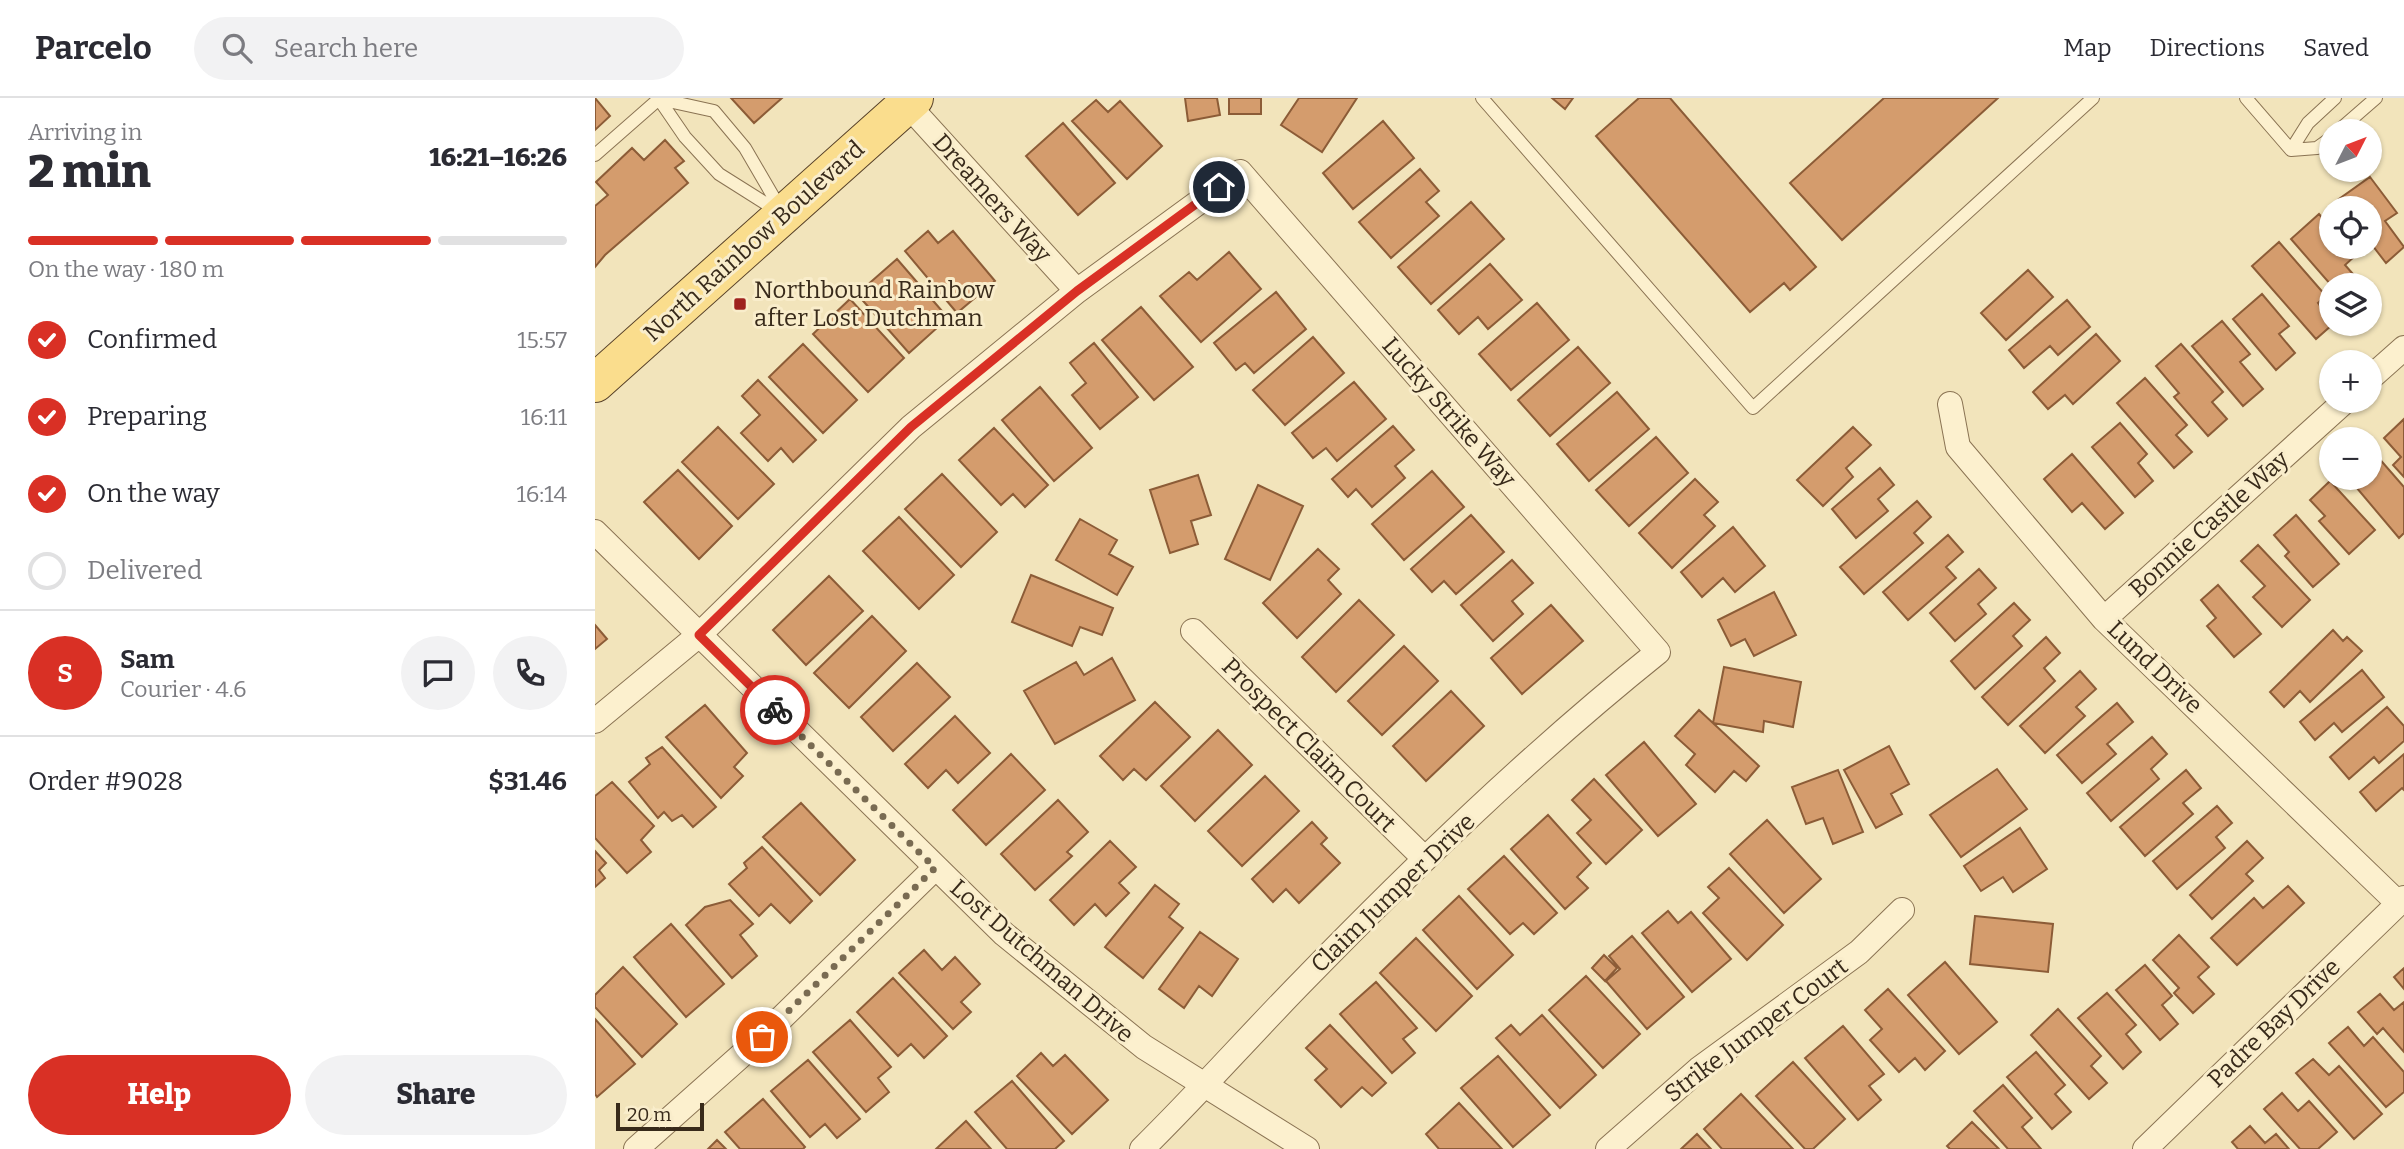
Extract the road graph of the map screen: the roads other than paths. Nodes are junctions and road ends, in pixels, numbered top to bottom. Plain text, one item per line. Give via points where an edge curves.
1 (659, 98) edge
2 (1482, 98) edge
3 (2093, 98) edge
4 (2246, 98) edge
5 (2335, 98) edge
6 (2375, 98) edge
7 (910, 101) edge
8 (2351, 119) edge
9 (2319, 145) edge
10 (2291, 150) junction
11 (595, 155) edge
12 (783, 215) junction
13 (1077, 291) junction
14 (2404, 348) edge
15 (2382, 367) edge
16 (595, 383) edge
17 (1950, 404) dead end
18 (2332, 413) edge
19 (595, 532) edge
20 (2104, 619) junction
21 (1193, 631) dead end
22 (699, 635) junction
23 (1658, 652) joint
24 (595, 721) edge
25 (1425, 859) junction
26 (935, 868) junction
27 (2401, 901) edge
28 (1902, 910) dead end
29 (1204, 1087) junction
30 (636, 1149) edge
31 (1142, 1149) edge
32 (1307, 1149) edge
33 (1608, 1149) edge
34 (2145, 1149) edge

1 - 11 lane
1 - 12 lane via 685,137 719,174
1 - 12 lane via 714,111 745,148
2 - 3 lane via 1753,408
4 - 10 lane
5 - 10 lane via 2308,123
6 - 8 lane
7 - 12 main road, North Rainbow Boulevard
7 - 13 street, Dreamers Way
9 - 10 lane
12 - 16 main road, North Rainbow Boulevard
13 - 22 street via 911,427
13 - 23 street, Lucky Strike Way via 1240,172
14 - 15 street
17 - 20 street, Lund Drive via 1958,447
18 - 20 street, Bonnie Castle Way
19 - 22 street, Lost Dutchman Drive
20 - 27 street, Lund Drive
21 - 25 street, Prospect Claim Court
22 - 24 street
22 - 26 street, Lost Dutchman Drive
23 - 25 street, Claim Jumper Drive via 1587,709
25 - 29 street, Claim Jumper Drive
26 - 29 street, Lost Dutchman Drive via 1003,934 1144,1047
26 - 30 street via 762,1037
27 - 34 street, Padre Bay Drive
28 - 33 street, Strike Jumper Court via 1859,952 1699,1069
29 - 31 street, Claim Jumper Drive
29 - 32 street, Lost Dutchman Drive

